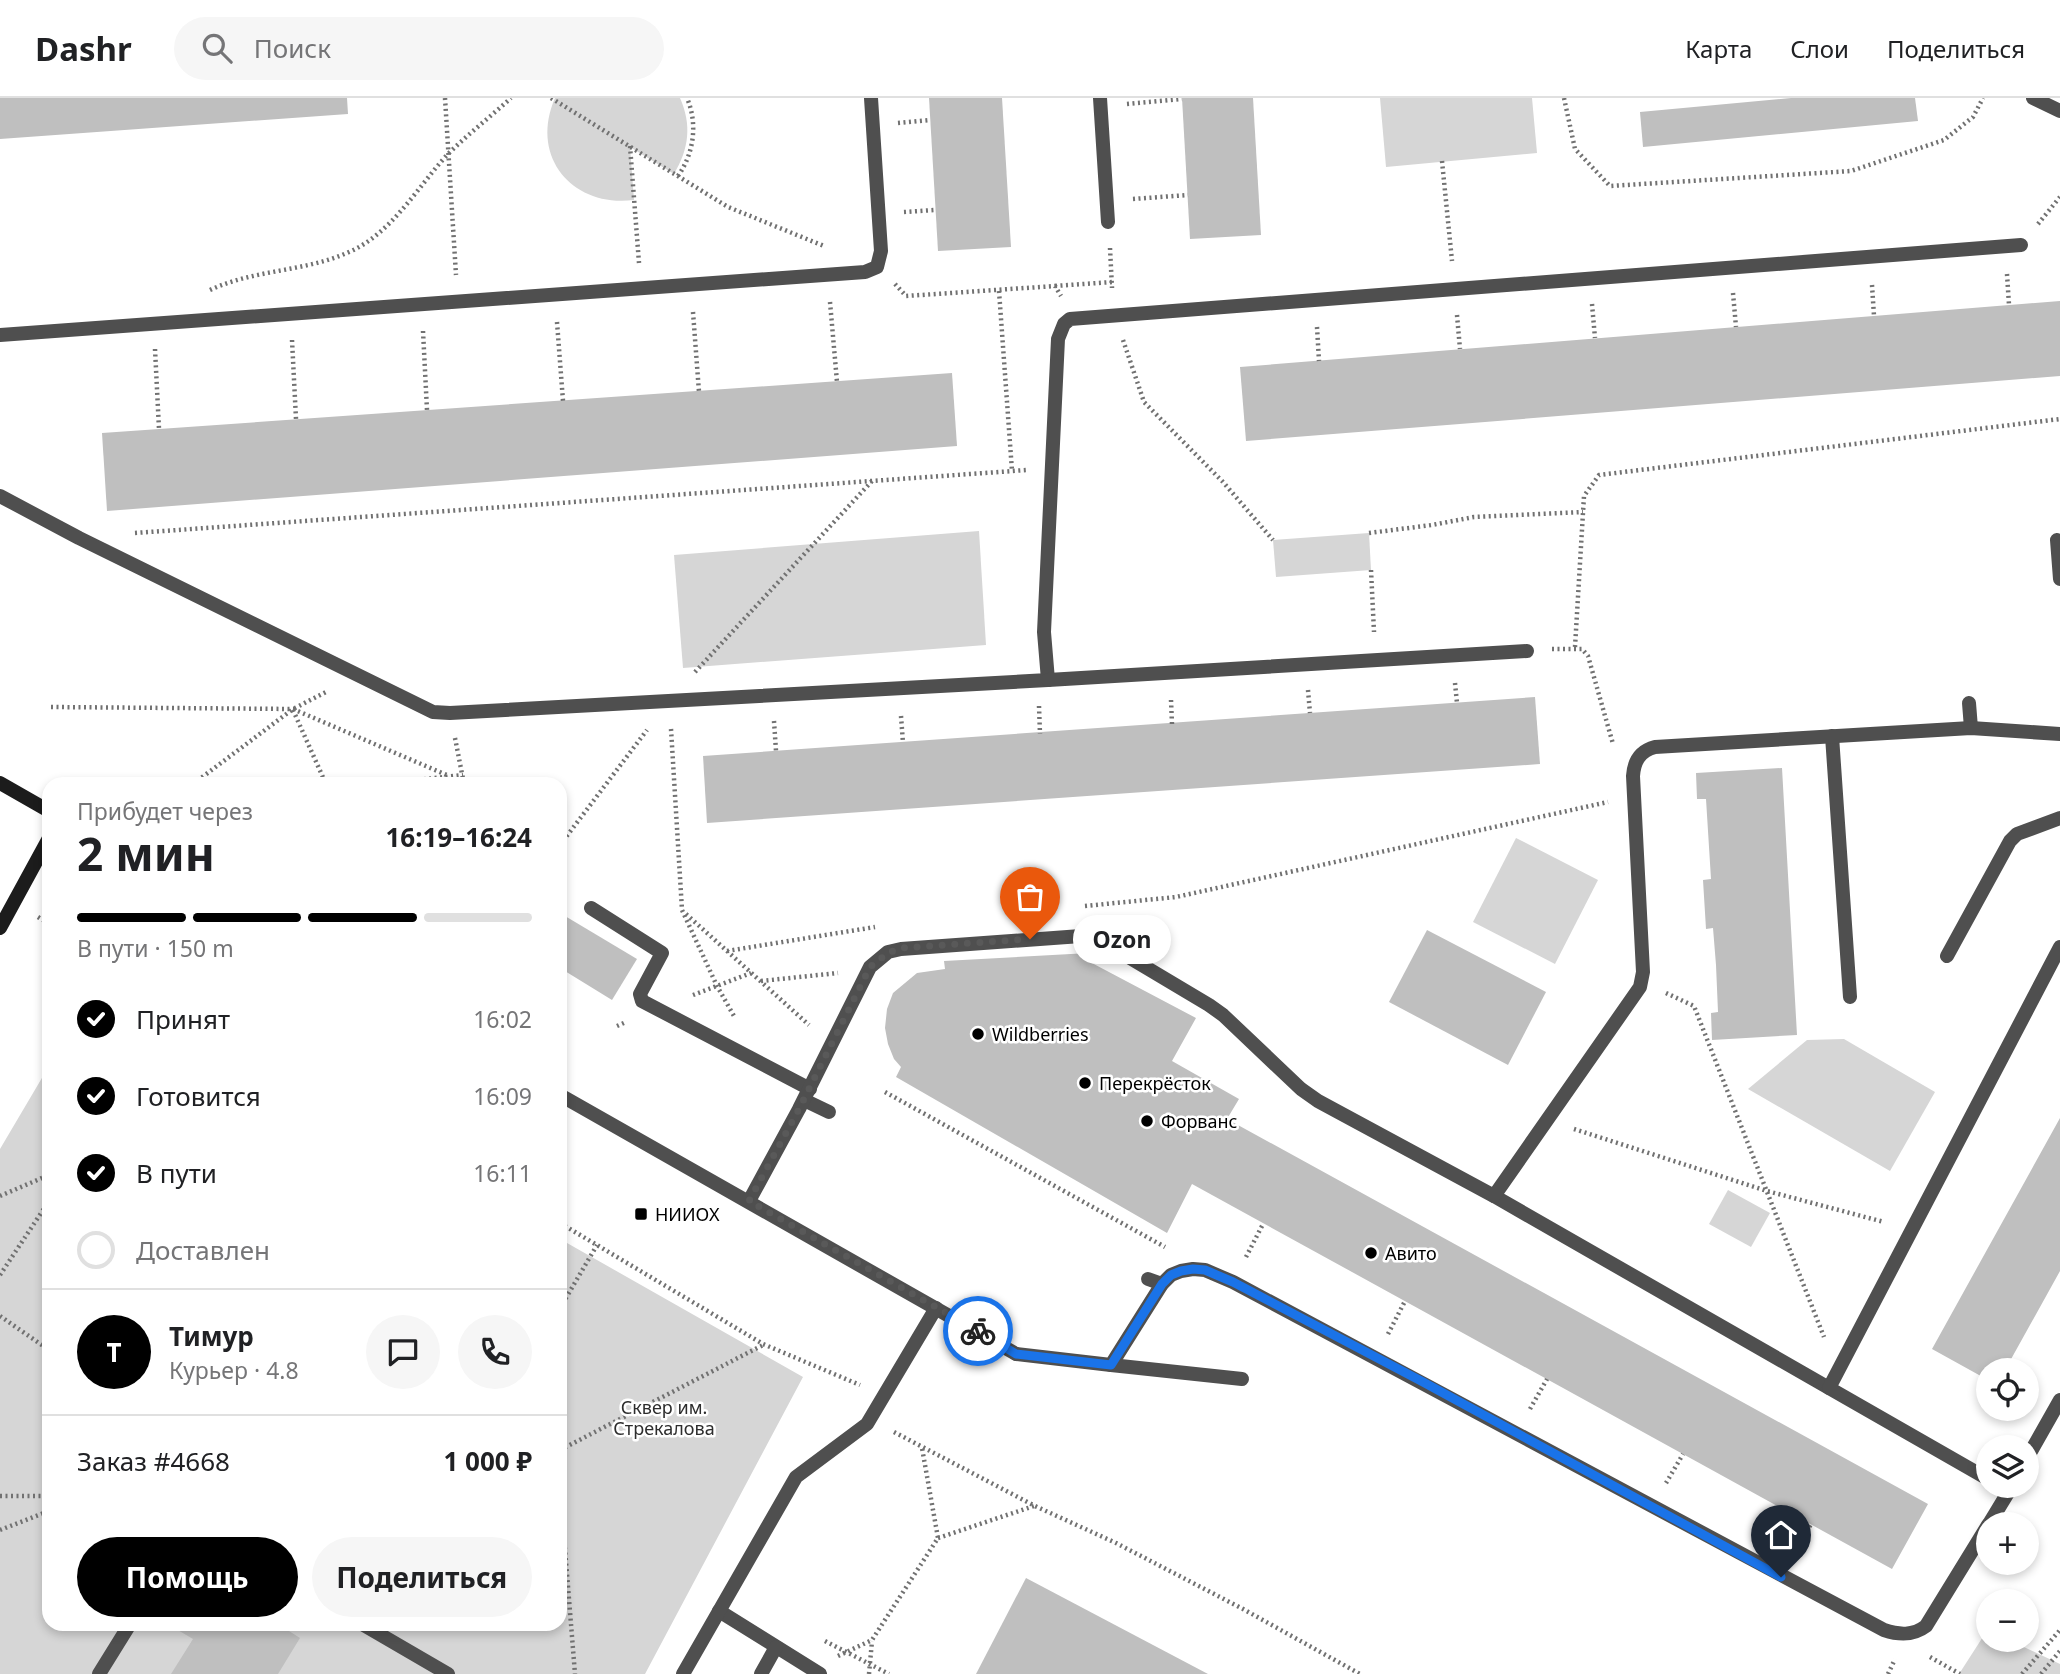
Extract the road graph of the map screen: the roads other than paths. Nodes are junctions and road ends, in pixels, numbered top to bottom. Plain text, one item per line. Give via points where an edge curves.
1 (871, 98) edge
2 (2033, 98) edge
3 (1100, 102) edge
4 (2060, 111) edge
5 (1108, 222) dead end
6 (2021, 245) dead end
7 (0, 335) edge
8 (0, 496) edge
9 (2057, 540) dead end
10 (2060, 579) edge
11 (1527, 651) road end
12 (1048, 680) junction
13 (1969, 703) dead end
14 (1971, 728) junction
15 (2060, 734) edge
16 (1832, 736) junction
17 (0, 783) edge
18 (42, 807) edge
19 (2060, 818) edge
20 (42, 851) edge
21 (591, 908) dead end
22 (0, 928) edge
23 (2060, 947) edge
24 (1947, 956) dead end
25 (1850, 997) dead end
26 (807, 1094) junction
27 (567, 1099) edge
28 (829, 1112) dead end
29 (1494, 1196) junction
30 (749, 1201) junction
31 (936, 1308) junction
32 (1111, 1365) junction
33 (1242, 1379) dead end
34 (1829, 1388) junction
35 (2060, 1400) edge
36 (2039, 1437) edge
37 (1976, 1472) edge
38 (1976, 1545) edge
39 (719, 1611) junction
40 (126, 1631) edge
41 (374, 1631) edge
42 (776, 1647) junction
43 (816, 1671) edge
44 (99, 1674) edge
45 (448, 1674) edge
46 (683, 1674) edge
47 (761, 1674) edge

1 - 7 street via 881,251 877,267 865,272
2 - 4 street
3 - 5 street
6 - 12 street via 1072,318 1058,339 1045,632
8 - 12 street via 425,709 450,713
9 - 10 street
11 - 12 street
13 - 14 street
14 - 15 street
14 - 16 street
16 - 25 street
16 - 29 street via 1655,747 1637,759 1634,797 1641,982
17 - 18 main road
19 - 24 street via 2010,841
20 - 22 main road
21 - 26 street via 663,953 640,994 642,1002
23 - 34 street
26 - 28 street
26 - 29 street via 870,967 888,953 901,948 1091,936 1223,1015 1318,1101
26 - 30 street
27 - 30 street
29 - 34 street
30 - 31 street
31 - 32 street via 1016,1354
31 - 39 street via 867,1424 796,1477
32 - 33 street
32 - 38 street via 1155,1282 1181,1271 1205,1270 1884,1630 1913,1633 1926,1626
34 - 37 street
35 - 36 street
39 - 42 street
39 - 46 street
40 - 44 street
41 - 45 street
42 - 43 street
42 - 47 street

